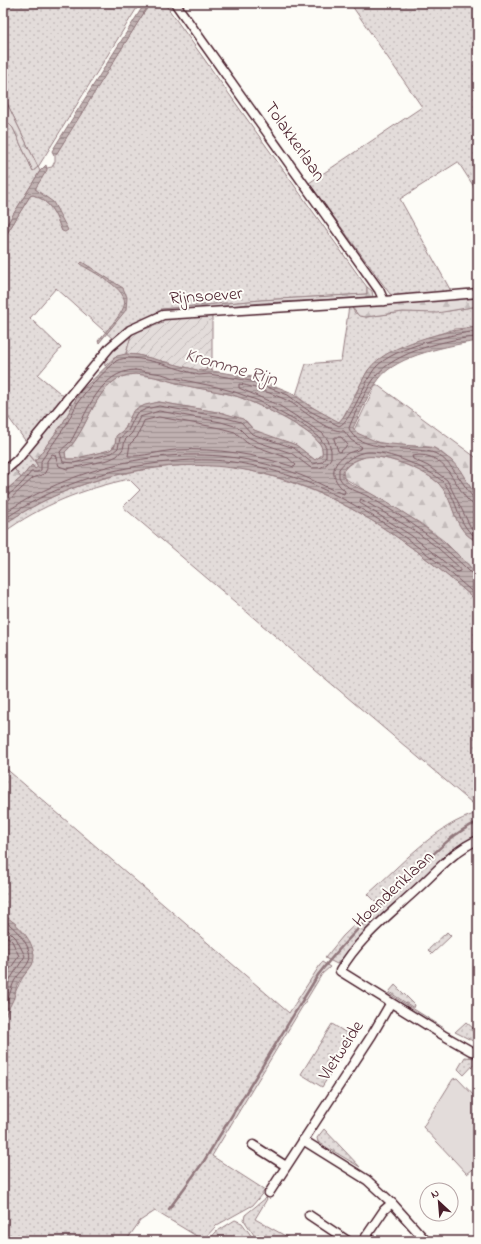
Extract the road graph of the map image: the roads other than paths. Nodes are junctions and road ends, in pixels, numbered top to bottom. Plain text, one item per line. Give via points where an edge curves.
1 (175, 3) edge
2 (478, 293) edge
3 (384, 302) junction
4 (3, 472) edge
5 (478, 840) edge
6 (390, 1004) junction
7 (478, 1052) edge
8 (303, 1140) junction
9 (253, 1145) dead end
10 (286, 1166) junction
11 (269, 1193) dead end
12 (392, 1203) junction
13 (309, 1215) dead end
14 (348, 1241) edge
15 (363, 1241) edge
16 (426, 1241) edge

1 - 3 street, Tolakkerlaan via 379,290
2 - 3 street, Rijnsoever
3 - 4 street, Rijnsoever via 183,313 163,315 146,322 130,330 110,347 17,460
5 - 6 street, Hoenderiklaan via 460,851 377,926 353,950 340,971
6 - 7 street via 471,1051
6 - 8 street, Vletweide
8 - 10 street, Vletweide
8 - 12 street via 367,1180
9 - 10 street
10 - 11 street, Vletweide
12 - 15 street via 384,1210
12 - 16 street
13 - 14 street

